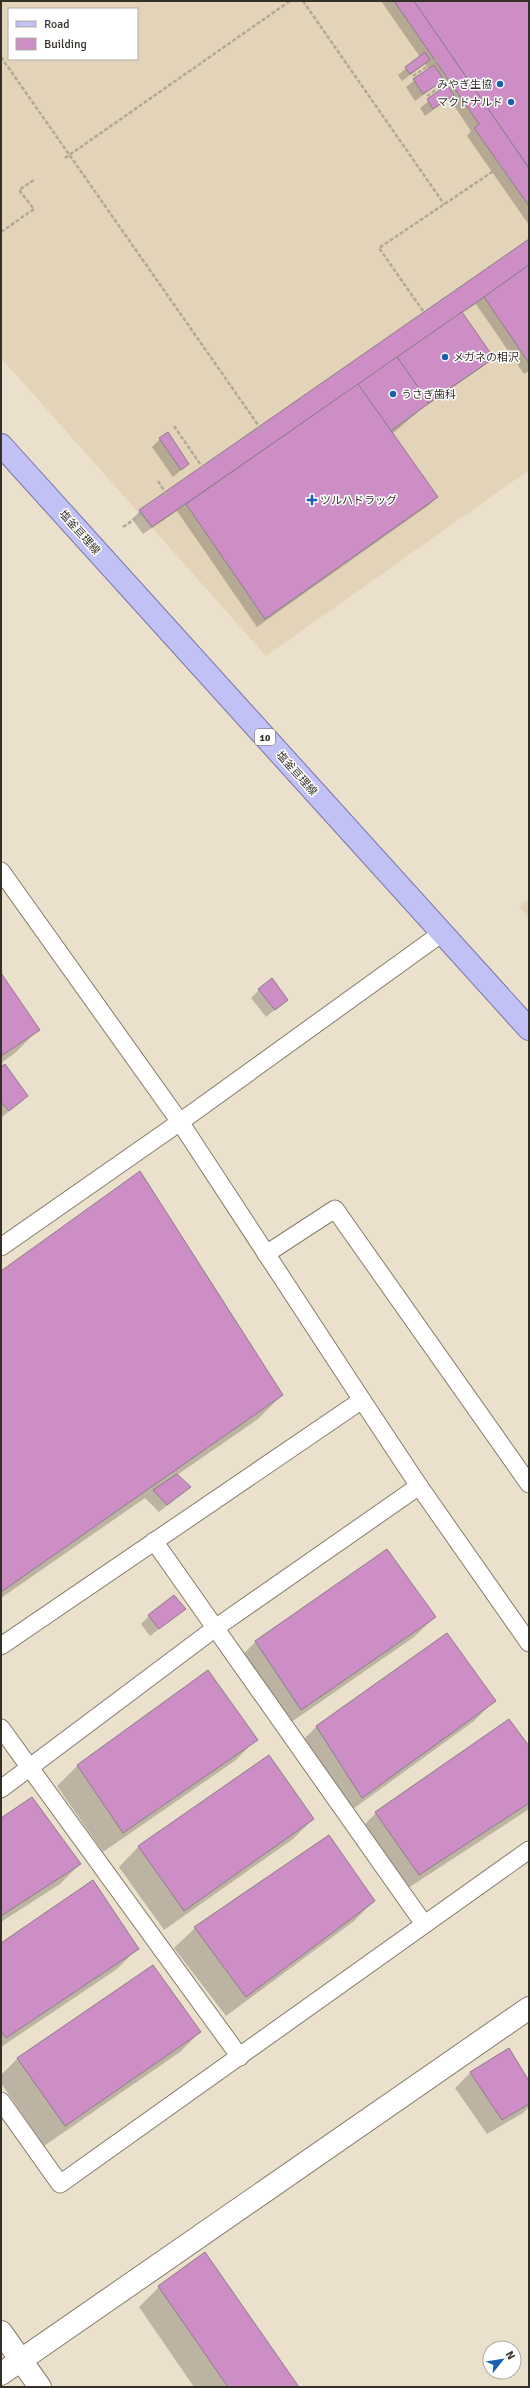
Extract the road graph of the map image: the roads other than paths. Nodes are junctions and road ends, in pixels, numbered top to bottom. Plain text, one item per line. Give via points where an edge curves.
1 (1, 445) edge
2 (1, 871) edge
3 (442, 933) junction
4 (529, 1029) edge
5 (180, 1122) junction
6 (1, 1247) edge
7 (266, 1254) junction
8 (362, 1400) junction
9 (529, 1484) edge
10 (418, 1486) junction
11 (154, 1540) junction
12 (214, 1629) junction
13 (529, 1642) edge
14 (1, 1646) edge
15 (1, 1728) edge
16 (29, 1768) junction
17 (1, 1789) edge
18 (529, 1850) edge
19 (424, 1924) junction
20 (526, 2016) edge
21 (240, 2057) junction
22 (1, 2101) edge
23 (1, 2332) edge
24 (21, 2360) junction
25 (1, 2374) edge
26 (40, 2387) edge

1 - 3 main road, 塩釜亘理線 / 10
2 - 5 lane
3 - 4 main road, 塩釜亘理線 / 10
3 - 5 lane
5 - 6 lane
5 - 7 lane
7 - 8 lane
7 - 9 lane via 335,1209
8 - 10 lane
8 - 11 lane
10 - 12 lane
10 - 13 lane
11 - 12 lane
11 - 14 lane
12 - 16 lane
12 - 19 lane
15 - 16 lane
16 - 17 lane
16 - 21 lane
18 - 19 lane
19 - 21 lane
20 - 24 street
21 - 22 lane via 60,2184
23 - 24 street
24 - 25 street
24 - 26 street

